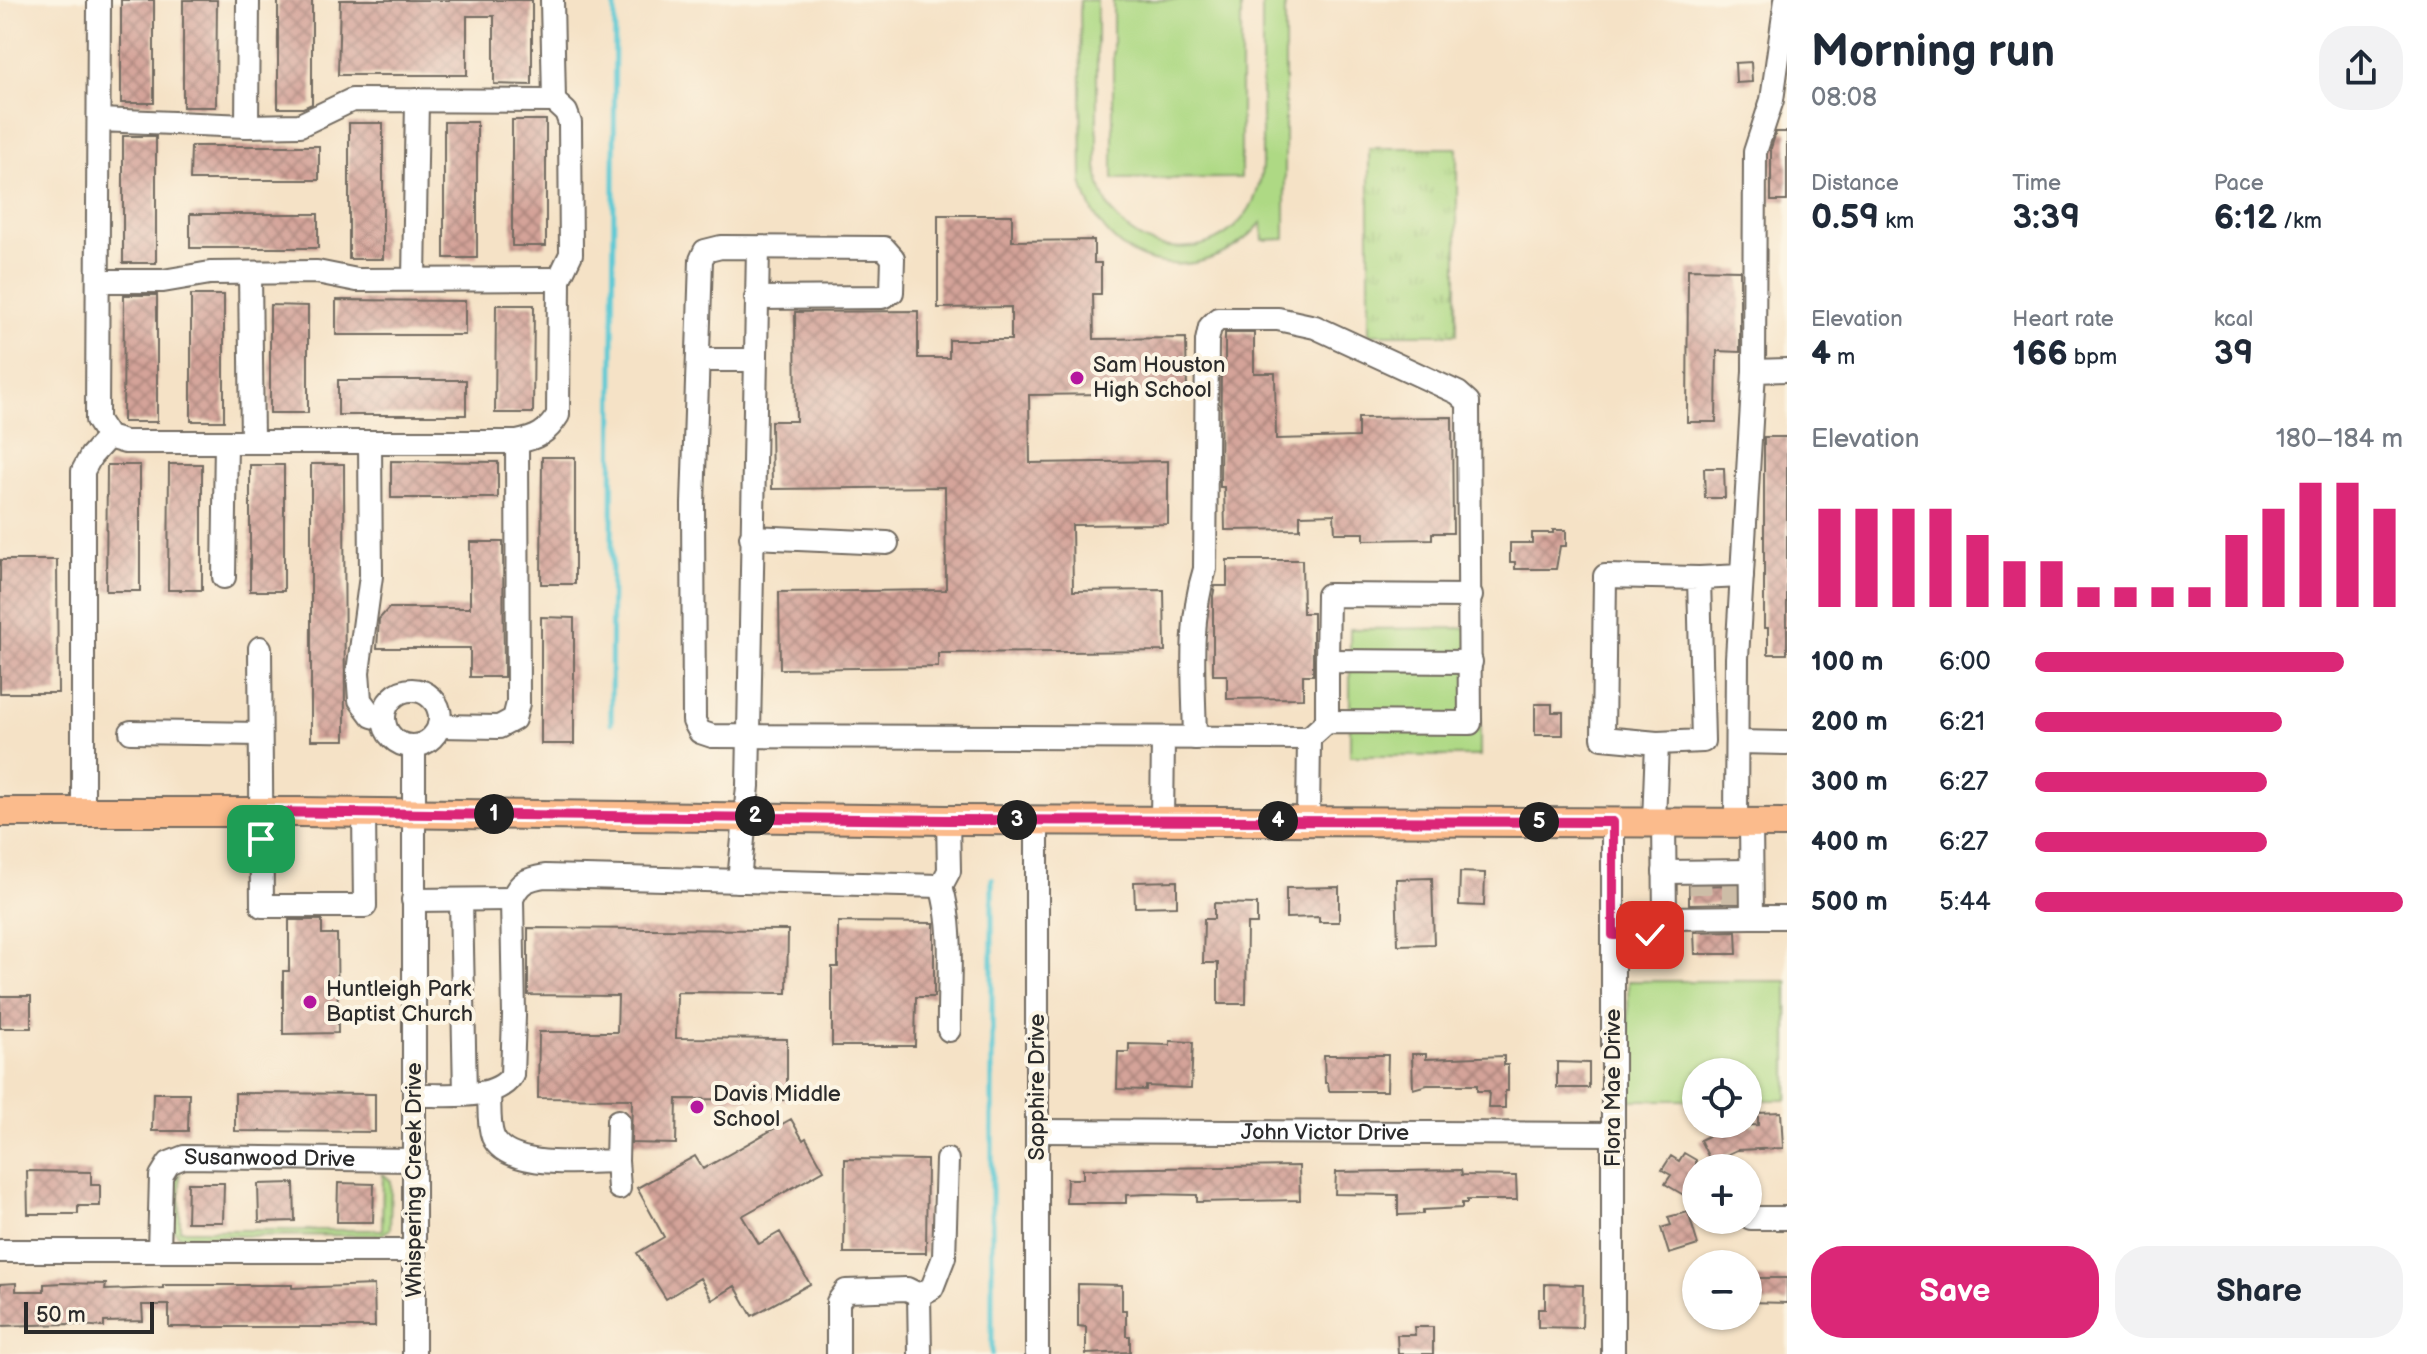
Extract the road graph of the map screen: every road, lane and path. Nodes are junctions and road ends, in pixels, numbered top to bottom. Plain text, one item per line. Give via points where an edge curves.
1 (99, 0) edge
2 (248, 0) edge
3 (552, 0) edge
4 (1786, 0) edge
5 (417, 100) junction
6 (554, 101) junction
7 (99, 120) junction
8 (247, 126) junction
9 (758, 248) junction
10 (250, 273) junction
11 (414, 279) junction
12 (559, 279) junction
13 (98, 281) junction
14 (756, 298) junction
15 (699, 360) junction
16 (754, 360) junction
17 (1787, 370) edge
18 (1754, 371) junction
19 (108, 437) junction
20 (226, 442) junction
21 (252, 442) junction
22 (370, 442) junction
23 (517, 442) junction
24 (751, 537) junction
25 (887, 543) dead end
26 (1742, 576) junction
27 (224, 577) dead end
28 (1699, 578) junction
29 (1471, 596) junction
30 (260, 648) dead end
31 (1738, 648) junction
32 (1701, 651) junction
33 (1327, 661) junction
34 (1471, 662) junction
35 (378, 717) junction
36 (1327, 722) junction
37 (439, 726) junction
38 (131, 732) dead end
39 (260, 734) junction
40 (748, 736) junction
41 (1195, 738) junction
42 (1309, 738) junction
43 (1163, 739) junction
44 (1737, 742) junction
45 (1657, 743) junction
46 (1787, 743) edge
47 (414, 746) junction
48 (0, 812) edge
49 (83, 812) junction
50 (260, 812) junction
51 (364, 813) junction
52 (412, 813) junction
53 (746, 816) junction
54 (948, 820) junction
55 (1037, 820) junction
56 (1162, 820) junction
57 (1308, 821) junction
58 (1613, 822) junction
59 (1659, 822) junction
60 (1744, 822) junction
61 (1787, 823) edge
62 (1664, 872) junction
63 (739, 881) junction
64 (941, 886) junction
65 (1693, 894) junction
66 (1739, 894) junction
67 (512, 899) junction
68 (413, 900) junction
69 (461, 900) junction
70 (1787, 917) edge
71 (1665, 918) junction
72 (1613, 935) junction
73 (949, 1030) dead end
74 (465, 1093) junction
75 (489, 1093) junction
76 (414, 1095) junction
77 (618, 1121) dead end
78 (1037, 1131) junction
79 (1613, 1134) junction
80 (414, 1160) junction
81 (947, 1160) dead end
82 (617, 1161) junction
83 (619, 1188) dead end
84 (1762, 1218) edge
85 (1787, 1218) edge
86 (0, 1251) edge
87 (159, 1251) junction
88 (414, 1251) junction
89 (919, 1295) junction
90 (414, 1354) edge
91 (838, 1354) edge
92 (920, 1354) edge
93 (1037, 1354) edge
94 (1613, 1354) edge

1 - 7 street
2 - 8 street
3 - 6 street
4 - 18 street via 1772,100 1755,152
5 - 6 street
5 - 8 street via 352,100 300,125
5 - 11 street
6 - 12 street via 570,123 571,254
7 - 8 street
7 - 13 street
9 - 14 street
9 - 14 street via 884,248 893,258 894,271 892,292 882,297
9 - 15 street via 705,251
10 - 11 street
10 - 13 street
10 - 21 street
11 - 12 street
12 - 23 street via 558,415 549,430
13 - 19 street via 97,420
14 - 16 street
15 - 16 street
15 - 40 street via 693,504 694,721 700,732 712,736
16 - 24 street
17 - 18 street
18 - 26 street
19 - 20 street via 125,442
19 - 49 street via 83,471
20 - 21 street
20 - 27 street
21 - 22 street
22 - 23 street
22 - 35 street via 371,576 358,672 360,700
23 - 37 street via 514,719 499,727
24 - 25 street
24 - 40 street
26 - 28 street
26 - 31 street
28 - 32 street
28 - 45 street via 1605,576 1603,738
29 - 33 street via 1328,595
29 - 34 street
29 - 41 street via 1468,402 1404,366 1315,327 1278,319 1218,319 1207,341 1205,569 1194,637
30 - 39 street
31 - 32 street
31 - 44 street
32 - 45 street via 1703,741
33 - 34 street
33 - 36 street
34 - 36 street via 1470,723
35 - 37 street via 398,693 417,690 434,701
35 - 47 street via 396,741
36 - 42 street
37 - 47 street via 432,738
38 - 39 street
39 - 50 street
40 - 43 street
40 - 53 street
41 - 42 street
41 - 43 street
42 - 57 street
43 - 56 street
44 - 46 street
44 - 60 street
45 - 59 street
47 - 52 street, Whispering Creek Drive
48 - 49 main road
49 - 50 main road
50 - 51 main road
50 - 51 street via 262,906 365,906
51 - 52 main road
52 - 53 main road
52 - 68 street, Whispering Creek Drive
53 - 54 main road
53 - 63 street
54 - 55 main road
54 - 64 street via 949,871
55 - 56 main road
55 - 78 street, Sapphire Drive
56 - 57 main road
57 - 58 main road
58 - 59 main road
58 - 72 street, Flora Mae Drive
59 - 60 main road
59 - 62 street
60 - 61 main road
60 - 66 street
62 - 65 street
62 - 71 street
63 - 64 street
63 - 67 street via 545,876 525,880
64 - 73 street
65 - 66 street
65 - 66 street
65 - 71 street
66 - 70 street
67 - 69 street
67 - 75 street via 512,1075 507,1084
68 - 69 street
68 - 76 street, Whispering Creek Drive
69 - 74 street
71 - 72 street via 1650,935
72 - 79 street, Flora Mae Drive
74 - 75 street
74 - 76 street
75 - 82 street via 494,1138 507,1152 545,1162
76 - 80 street, Whispering Creek Drive
77 - 82 street
78 - 79 street, John Victor Drive
78 - 93 street, Sapphire Drive
79 - 94 street, Flora Mae Drive
80 - 87 street, Susanwood Drive via 184,1157 169,1163 161,1176
80 - 88 street, Whispering Creek Drive
81 - 89 street via 944,1257 932,1288
82 - 83 street
84 - 85 street
86 - 87 street
87 - 88 street
88 - 90 street, Whispering Creek Drive
89 - 91 street via 907,1289 846,1291 838,1302
89 - 92 street

